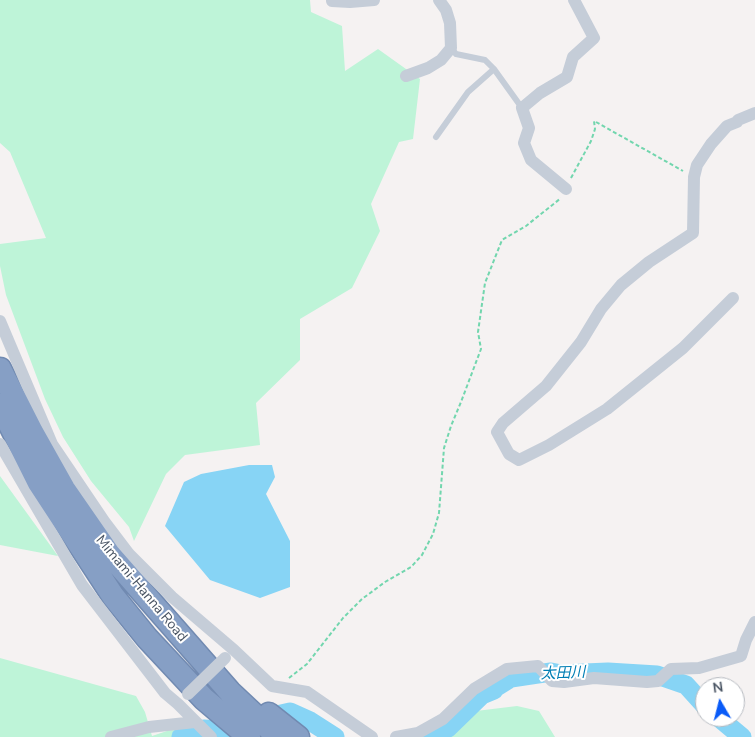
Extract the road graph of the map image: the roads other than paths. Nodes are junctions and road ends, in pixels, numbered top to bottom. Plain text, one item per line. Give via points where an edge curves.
1 (374, 0) edge
2 (439, 0) edge
3 (574, 0) edge
4 (332, 1) edge
5 (451, 48) junction
6 (494, 69) junction
7 (406, 76) dead end
8 (522, 108) junction
9 (755, 113) edge
10 (436, 137) dead end
11 (566, 189) road end
12 (733, 298) dead end
13 (0, 320) edge
14 (0, 369) edge
15 (0, 405) edge
16 (0, 444) edge
17 (755, 622) edge
18 (190, 647) junction
19 (229, 654) junction
20 (196, 697) junction
21 (178, 704) junction
22 (195, 722) junction
23 (111, 737) edge
24 (211, 737) edge
25 (237, 737) edge
26 (249, 737) edge
27 (278, 737) edge
28 (298, 737) edge
29 (372, 737) edge
30 (396, 737) edge

1 - 4 street
2 - 5 street via 450,23
3 - 8 street via 594,38 573,57 567,77
5 - 6 lane via 456,54 485,60
5 - 7 street via 442,60
6 - 8 lane
6 - 10 lane via 468,92
8 - 11 street via 529,128 524,143 531,160
9 - 12 street via 727,126 697,165 693,233 621,285 546,386 503,423 497,432 509,454 519,460 607,409 682,348
13 - 19 street via 52,444 104,521 129,554
14 - 18 highway, Mimami-Hanna Road via 64,489 103,545
15 - 20 highway, Mimami-Hanna Road via 39,483 113,596
16 - 21 street via 82,585
17 - 30 street via 741,656 700,668 671,669 658,681 594,678 564,682 552,681 538,666 507,669 474,689 443,719 418,733
18 - 27 highway, Mimami-Hanna Road via 230,692
18 - 28 highway
19 - 20 street, bridge
19 - 29 street via 272,686 307,692
20 - 21 street
20 - 25 highway
20 - 26 highway, Mimami-Hanna Road
21 - 22 street
22 - 23 street via 149,727
22 - 24 street

